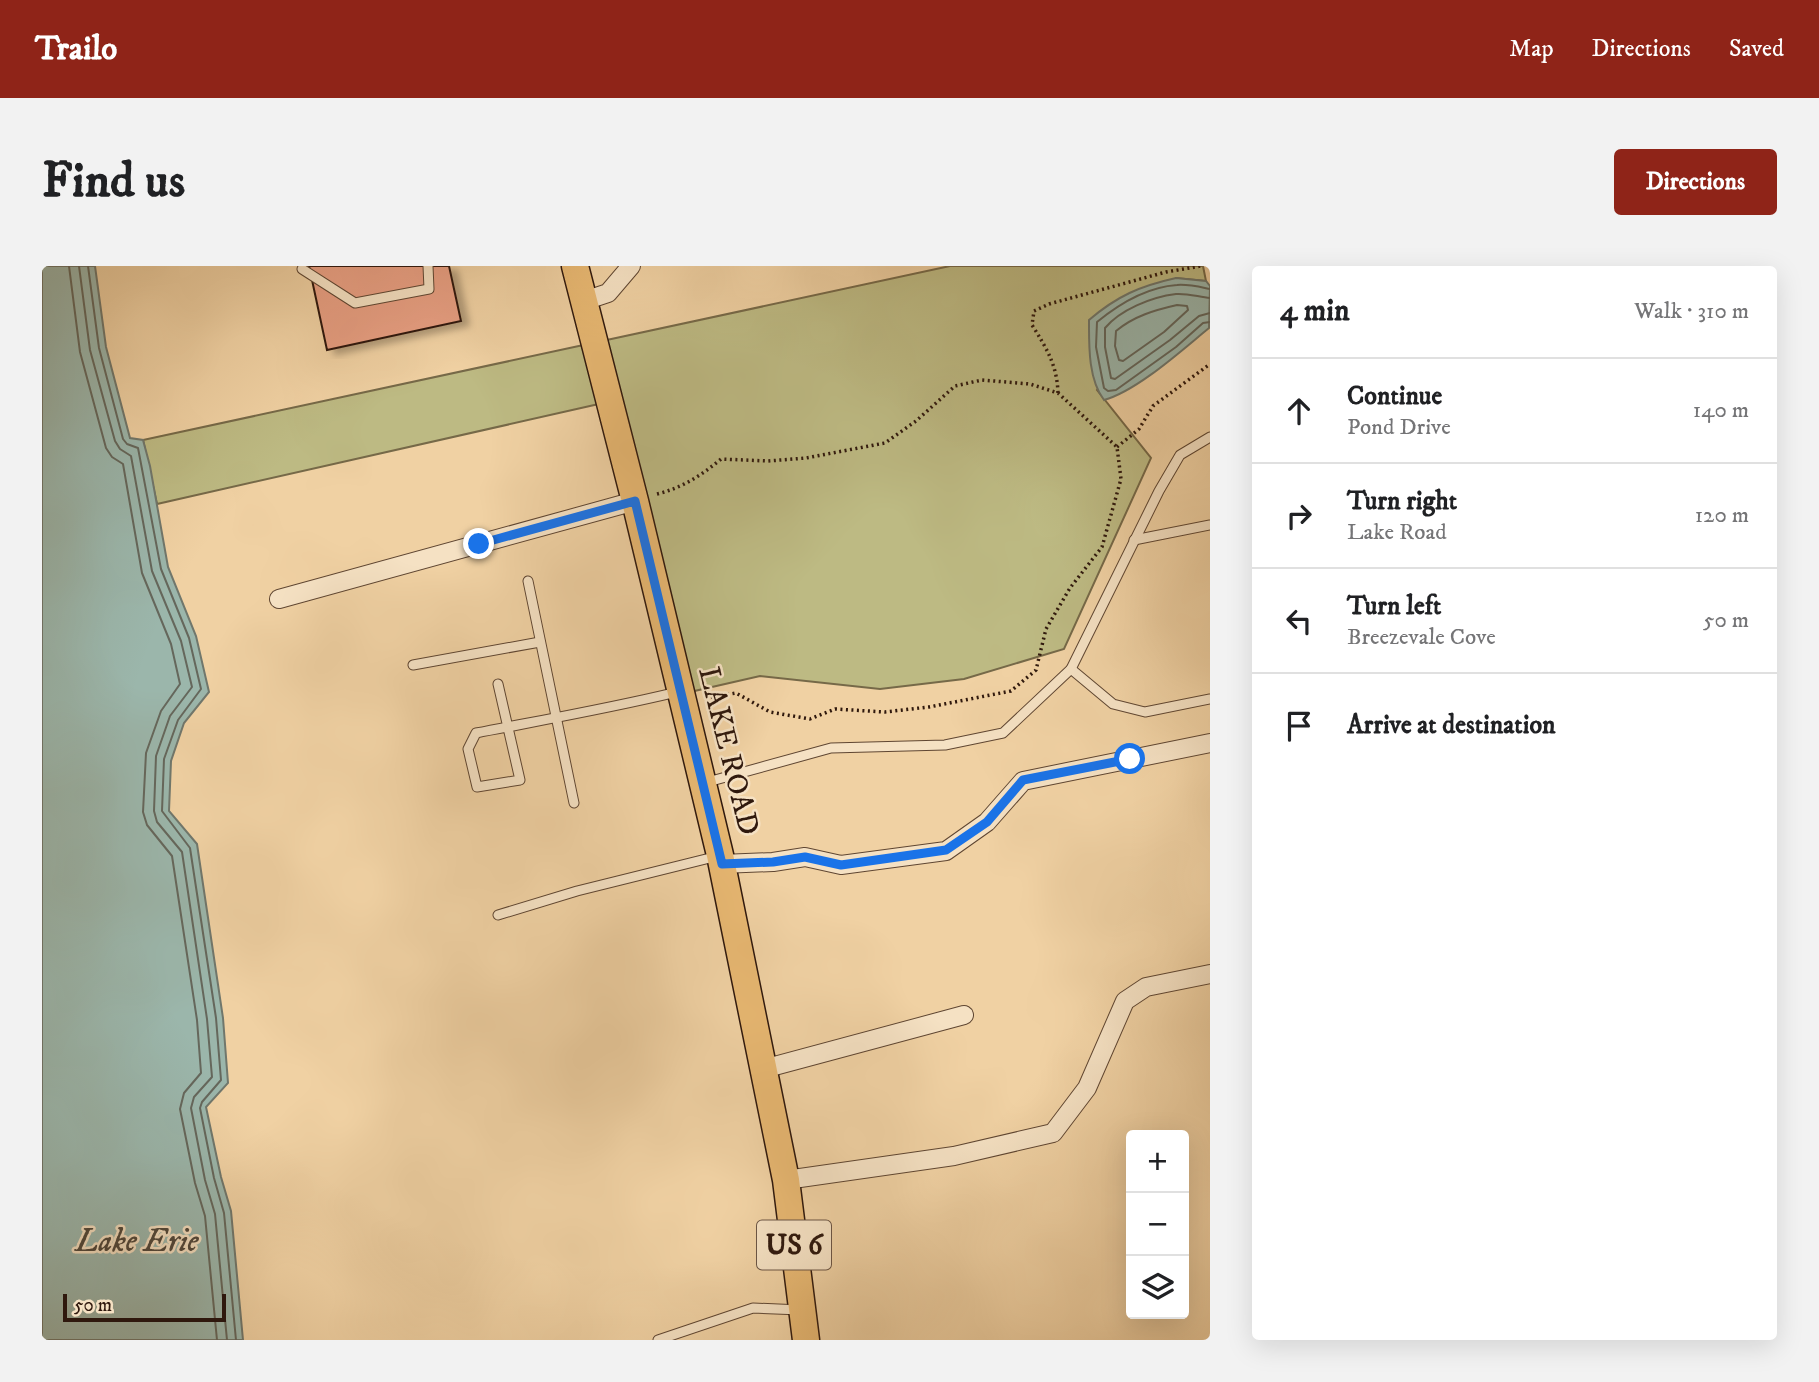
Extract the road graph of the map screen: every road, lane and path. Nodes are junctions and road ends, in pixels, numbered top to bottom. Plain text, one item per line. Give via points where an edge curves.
1 (428, 266) edge
2 (575, 266) edge
3 (631, 266) edge
4 (1201, 266) edge
5 (302, 269) dead end
6 (584, 301) junction
7 (1210, 364) edge
8 (1058, 393) junction
9 (1210, 438) edge
10 (1117, 447) junction
11 (646, 497) junction
12 (1210, 526) edge
13 (1134, 540) junction
14 (528, 581) dead end
15 (279, 600) dead end
16 (540, 642) junction
17 (413, 665) dead end
18 (1071, 669) junction
19 (498, 684) dead end
20 (679, 691) junction
21 (707, 698) dead end
22 (1210, 699) edge
23 (557, 717) junction
24 (509, 726) junction
25 (1210, 743) edge
26 (702, 784) junction
27 (574, 803) dead end
28 (721, 860) junction
29 (498, 915) dead end
30 (1210, 974) edge
31 (964, 1015) dead end
32 (763, 1069) junction
33 (786, 1180) junction
34 (802, 1310) junction
35 (658, 1340) edge
36 (806, 1340) edge

1 - 5 lane via 429,289 355,303
2 - 6 main road, LAKE ROAD / US 6
3 - 6 street via 608,293
4 - 8 path via 1034,311 1032,324 1057,372
6 - 11 main road, LAKE ROAD / US 6
7 - 10 path via 1153,406 1139,429
8 - 10 path
8 - 11 path via 1030,384 982,380 955,386 885,443 806,458 721,459 674,490
9 - 13 lane via 1180,455
10 - 21 path via 1121,479 1102,547 1046,629 1036,670 1011,691 929,708 885,712 835,709 810,719 770,712 736,693
11 - 15 street
11 - 20 main road, LAKE ROAD / US 6
12 - 13 lane
13 - 18 lane
14 - 16 lane
16 - 17 lane
16 - 23 lane
18 - 22 lane via 1112,704 1145,712
18 - 26 lane via 1003,733 945,745 831,748
19 - 24 lane
20 - 23 lane
20 - 26 main road, LAKE ROAD / US 6
23 - 24 lane
23 - 27 lane
24 - 24 lane via 476,733 468,749 477,787 520,780
25 - 28 street via 1023,780 987,822 946,850 841,865 805,857 773,862
26 - 28 main road, LAKE ROAD / US 6
28 - 29 lane via 577,891
28 - 32 main road, LAKE ROAD / US 6
30 - 33 street via 1146,987 1125,1001 1087,1087 1053,1133 954,1156
31 - 32 street
32 - 33 main road, LAKE ROAD / US 6
33 - 34 main road, LAKE ROAD / US 6
34 - 35 lane via 753,1308
34 - 36 main road, LAKE ROAD / US 6

